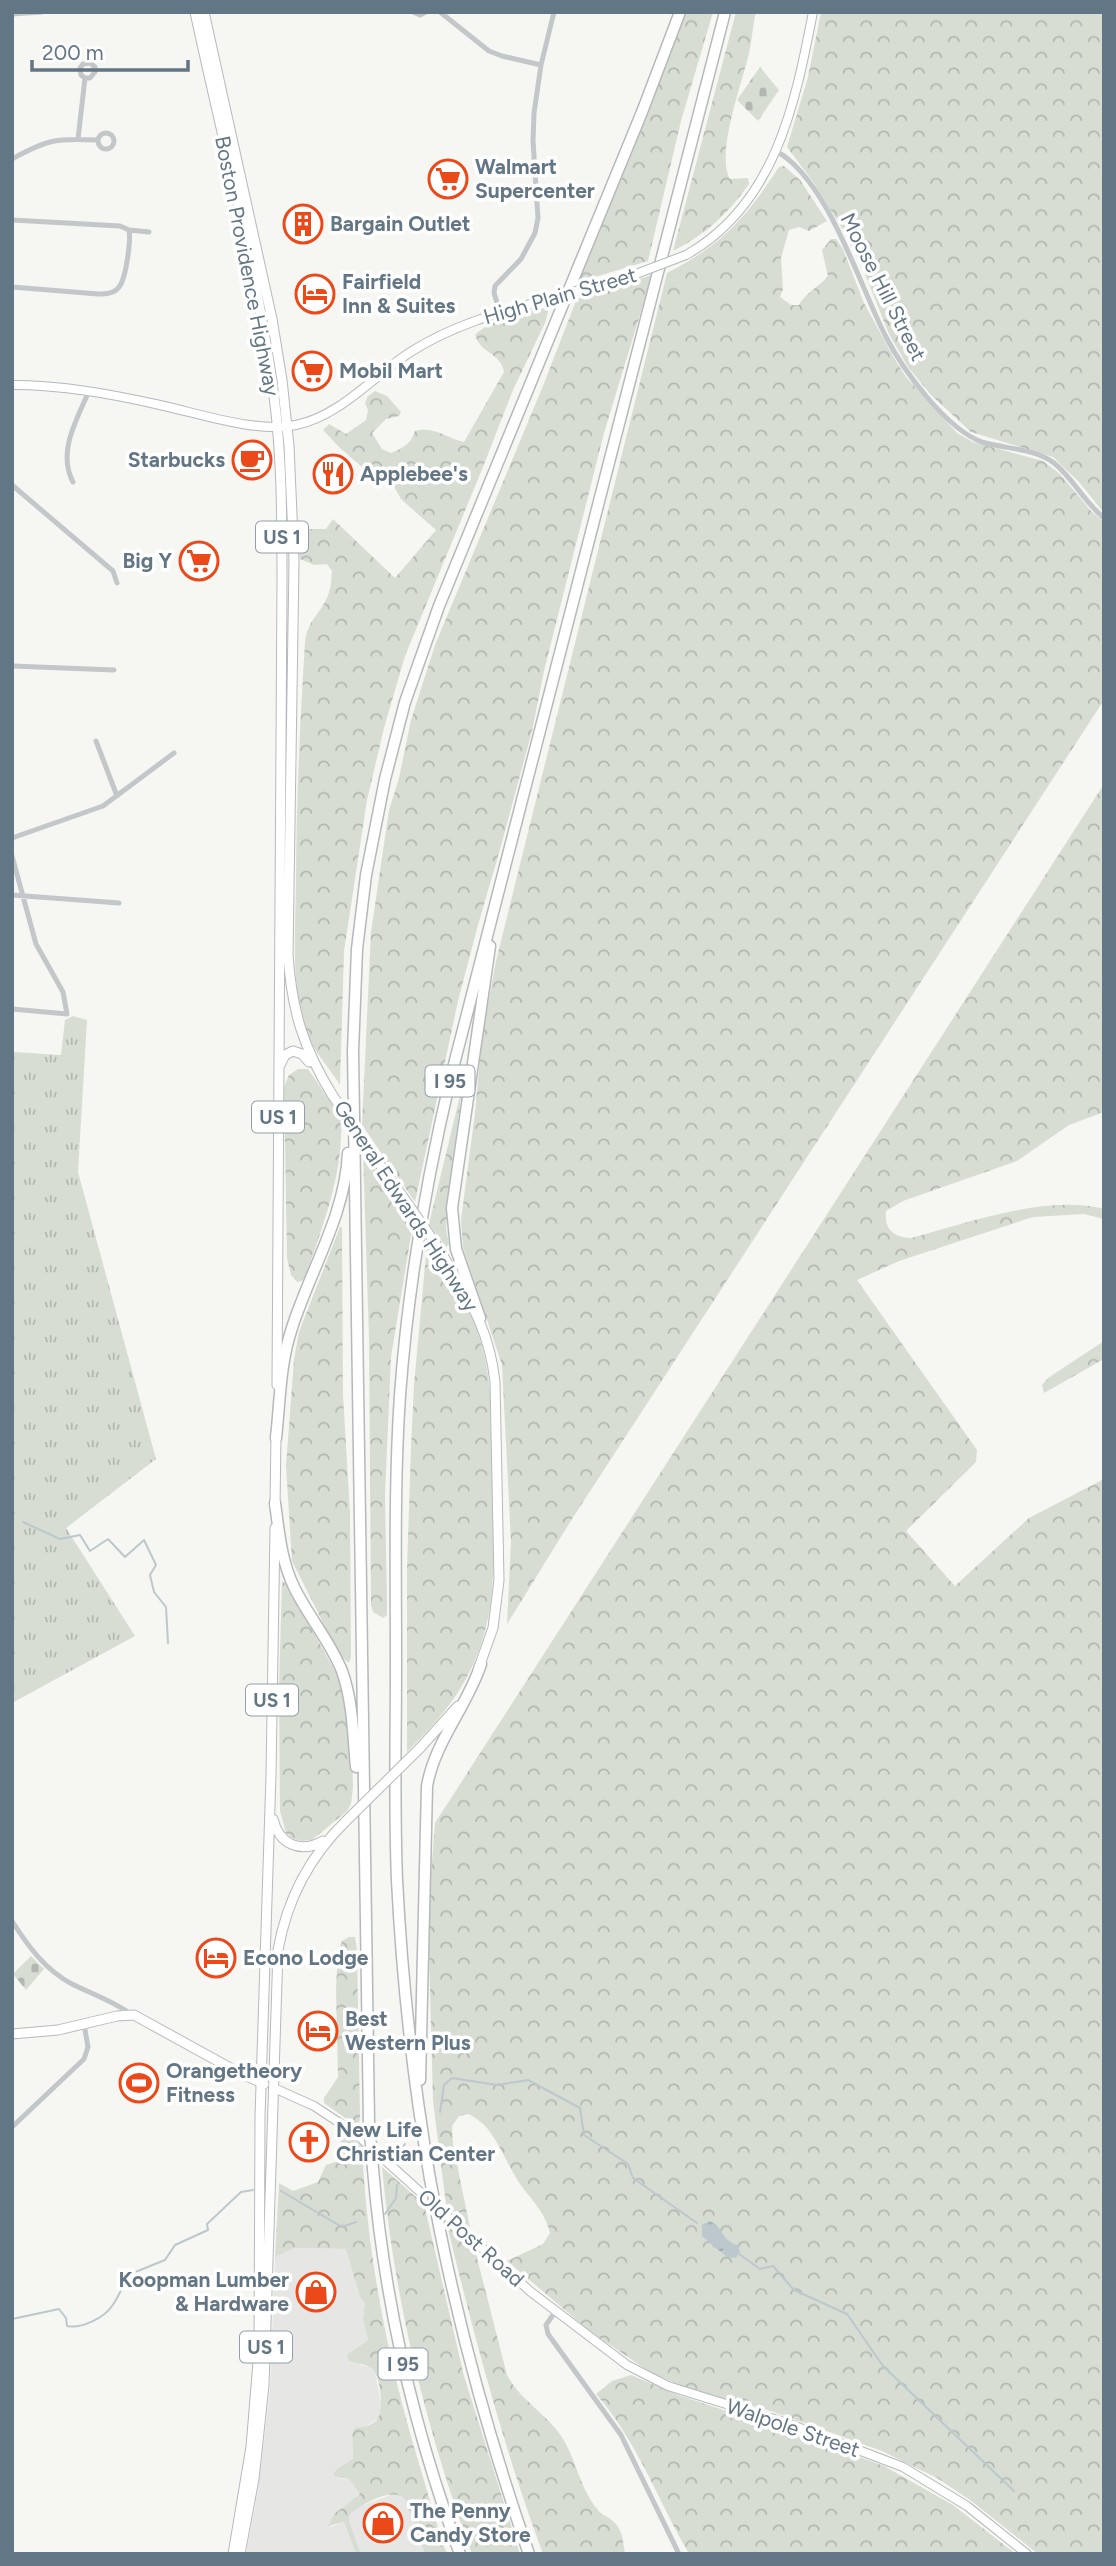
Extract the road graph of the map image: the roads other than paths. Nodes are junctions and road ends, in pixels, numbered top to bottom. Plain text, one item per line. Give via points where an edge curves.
1 (42, 12) edge
2 (195, 12) edge
3 (204, 12) edge
4 (413, 12) edge
5 (426, 12) edge
6 (440, 12) edge
7 (554, 12) edge
8 (680, 12) edge
9 (725, 12) edge
10 (813, 12) edge
11 (12, 14) edge
12 (541, 65) junction
13 (85, 78) dead end
14 (78, 139) junction
15 (97, 140) dead end
16 (776, 151) junction
17 (12, 159) edge
18 (12, 220) edge
19 (130, 230) junction
20 (149, 232) dead end
21 (12, 287) edge
22 (500, 312) junction
23 (12, 385) edge
24 (89, 391) junction
25 (287, 426) junction
26 (276, 427) junction
27 (73, 482) dead end
28 (12, 485) edge
29 (1104, 518) edge
30 (117, 583) dead end
31 (292, 630) joint
32 (12, 666) edge
33 (114, 670) dead end
34 (96, 741) dead end
35 (174, 753) dead end
36 (117, 796) junction
37 (12, 838) edge
38 (12, 856) edge
39 (12, 895) edge
40 (25, 896) junction
41 (119, 903) dead end
42 (493, 913) junction
43 (12, 1009) edge
44 (279, 1070) junction
45 (323, 1080) junction
46 (354, 1122) junction
47 (480, 1318) junction
48 (276, 1438) junction
49 (275, 1503) junction
50 (481, 1664) junction
51 (271, 1775) junction
52 (363, 1812) junction
53 (330, 1836) junction
54 (12, 1920) edge
55 (108, 2001) junction
56 (134, 2015) junction
57 (109, 2018) junction
58 (84, 2024) junction
59 (12, 2035) edge
60 (261, 2083) junction
61 (274, 2088) junction
62 (419, 2107) junction
63 (12, 2127) edge
64 (555, 2312) junction
65 (233, 2554) edge
66 (240, 2554) edge
67 (460, 2554) edge
68 (529, 2554) edge
69 (679, 2554) edge
70 (1027, 2554) edge

1 - 11 street
2 - 26 main road, Boston Providence Highway / US 1 via 262,326
3 - 25 main road, Boston Providence Highway / US 1 via 272,319
4 - 5 street
6 - 12 street via 489,51
7 - 12 street
8 - 46 highway, I 95 via 443,597 402,712 376,819 361,912 353,1021
9 - 42 highway, I 95
10 - 16 main road, High Plain Street via 793,103
12 - 22 street via 533,128 538,218 517,265 495,286
13 - 14 street
14 - 15 street
14 - 17 street via 45,142
16 - 22 main road, High Plain Street, bridge via 742,209 686,255 636,274
16 - 29 street, Moose Hill Street via 799,170 825,208 855,263 886,338 920,388 969,436 1053,462
18 - 19 street
19 - 20 street
19 - 21 street via 122,280 111,293
22 - 25 main road, High Plain Street via 429,341 329,412
23 - 24 main road, High Plain Street
24 - 26 main road, High Plain Street
24 - 27 street via 66,456
25 - 26 main road, High Plain Street
25 - 31 main road, Boston Providence Highway / US 1 via 293,506
26 - 44 main road, Boston Providence Highway / US 1 via 282,549
28 - 30 street via 113,571
31 - 45 main road, General Edwards Highway / US 1 via 290,992 302,1038
32 - 33 street
34 - 36 street
35 - 36 street
36 - 37 street via 103,806
38 - 40 street
39 - 40 street
40 - 41 street
40 - 43 street via 36,944 63,992 67,1014
42 - 47 highway via 452,1213 456,1249
42 - 62 highway, I 95 via 423,1204 400,1404 397,1857 404,1989
44 - 45 main road via 285,1055 297,1051
44 - 48 main road, US 1
45 - 47 main road, General Edwards Highway / US 1, bridge via 438,1247
46 - 48 highway via 336,1215 286,1347
46 - 52 highway, I 95
47 - 50 main road, General Edwards Highway / US 1 via 495,1382 500,1562 495,1619
48 - 49 main road, US 1
49 - 51 main road, US 1
49 - 52 highway via 289,1576 346,1685
50 - 53 main road, General Edwards Highway / US 1, bridge via 452,1714
50 - 62 highway via 437,1750 426,1786
51 - 53 main road via 274,1820 282,1839 303,1848
51 - 60 main road, US 1
52 - 67 highway, I 95, bridge via 369,2123 381,2247 401,2356
53 - 61 main road, General Edwards Highway / US 1 via 301,1880 282,1932 276,1968
54 - 55 street, Old Post Road via 49,1969
55 - 56 street, Old Post Road
55 - 57 street
56 - 57 main road
56 - 60 main road, Old Post Road
57 - 58 main road
58 - 59 main road
58 - 63 street via 88,2047 84,2060
60 - 61 main road, Old Post Road
60 - 65 main road, US 1 via 258,2368 251,2447
61 - 64 main road, Old Post Road via 314,2106 355,2133
61 - 66 main road, General Edwards Highway / US 1 via 264,2385
62 - 68 highway, I 95, bridge via 456,2308 481,2405
64 - 69 street via 546,2323 548,2334 621,2435
64 - 70 main road, Walpole Street via 627,2365 668,2386 904,2468 967,2506

